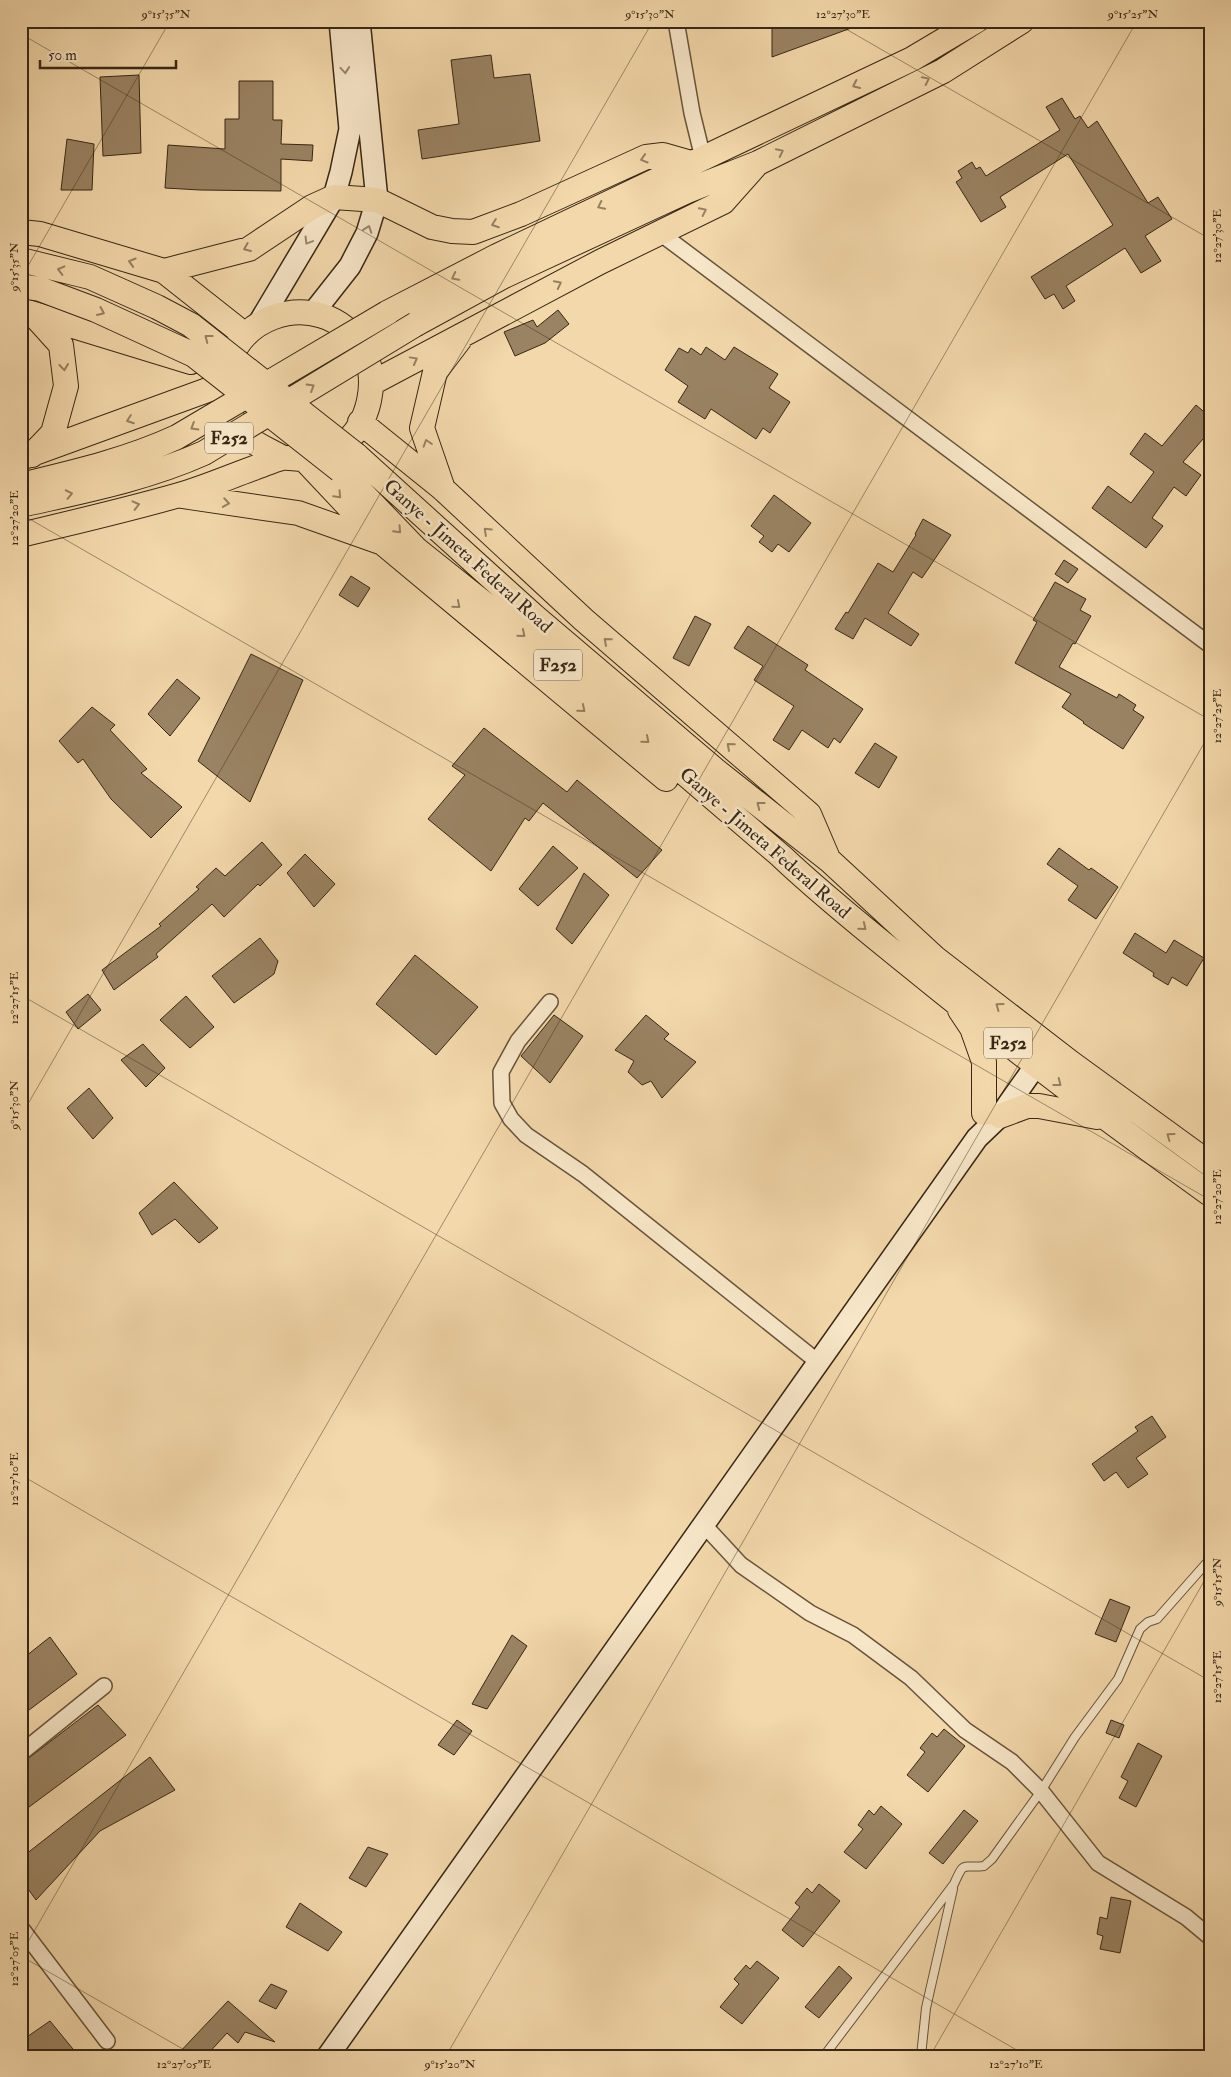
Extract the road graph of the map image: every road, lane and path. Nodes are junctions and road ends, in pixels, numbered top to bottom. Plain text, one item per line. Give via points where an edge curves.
1 (340, 21) edge
2 (358, 21) edge
3 (676, 21) edge
4 (976, 21) edge
5 (1022, 21) edge
6 (697, 161) junction
7 (758, 163) junction
8 (334, 196) junction
9 (377, 200) junction
10 (21, 232) edge
11 (660, 233) junction
12 (21, 260) edge
13 (164, 271) junction
14 (21, 286) edge
15 (26, 312) edge
16 (313, 313) junction
17 (252, 329) junction
18 (464, 333) junction
19 (225, 378) junction
20 (372, 383) junction
21 (360, 422) junction
22 (26, 457) edge
23 (294, 459) junction
24 (348, 462) junction
25 (21, 485) edge
26 (443, 489) junction
27 (178, 495) junction
28 (21, 505) edge
29 (21, 535) edge
30 (384, 544) junction
31 (1210, 645) edge
32 (829, 860) junction
33 (811, 885) junction
34 (550, 1002) dead end
35 (955, 1002) junction
36 (1030, 1061) junction
37 (992, 1115) junction
38 (1106, 1119) junction
39 (1210, 1164) edge
40 (1210, 1194) edge
41 (818, 1362) junction
42 (703, 1524) junction
43 (1210, 1559) edge
44 (104, 1686) dead end
45 (21, 1753) edge
46 (1041, 1791) junction
47 (954, 1884) junction
48 (21, 1928) edge
49 (1210, 1936) edge
50 (107, 2041) dead end
51 (328, 2056) edge
52 (824, 2056) edge
53 (921, 2056) edge

1 -> 8 main road via 350,129
2 - 9 main road
3 - 6 street
4 -> 6 main road via 912,59
7 -> 5 main road via 943,71
6 -> 9 main road via 663,155 646,157 521,214 473,232 432,227
6 -> 25 main road, F252, bridge via 497,256 387,313 177,437 102,466
11 -> 7 main road via 723,202
28 -> 7 main road, F252, bridge via 108,486 204,453 416,324 521,268 687,191
8 - 9 main road
8 -> 13 main road via 249,249
8 -> 17 main road
16 -> 9 main road via 350,266 367,234
13 -> 10 main road via 40,234
18 -> 11 main road
11 - 31 street
24 -> 12 main road, bridge via 191,325 90,277
13 - 17 main road
14 -> 24 main road, bridge via 40,289 96,310 194,355
15 - 19 main road
15 -> 22 main road via 62,345 66,386 53,433
16 - 17 main road via 276,315
16 - 20 main road via 337,322 356,339 366,356
17 - 19 main road via 236,346
20 -> 18 main road
26 -> 18 main road via 422,428 435,372
19 -> 22 main road
19 - 23 main road, F252 via 229,411 243,435
20 - 21 main road
21 - 23 main road via 356,432 341,446 324,455
21 - 26 main road
23 - 27 main road
23 -> 30 main road
32 -> 24 main road, Ganye - Jimeta Federal Road / F252 via 715,770 462,552
24 -> 33 main road, Ganye - Jimeta Federal Road / F252 via 417,550 521,633
32 -> 26 main road via 809,814 584,620
29 -> 27 main road
27 -> 30 main road via 298,514
30 -> 33 main road via 759,856
39 -> 32 main road, Ganye - Jimeta Federal Road / F252 via 1079,1069 935,958
33 -> 35 main road, Ganye - Jimeta Federal Road / F252
34 - 41 street via 518,1041 501,1072 502,1103 511,1119 526,1135 583,1174
35 - 36 main road, Ganye - Jimeta Federal Road / F252
35 - 37 main road via 972,1028 984,1062
36 - 37 main road via 1013,1069
36 -> 38 main road, Ganye - Jimeta Federal Road / F252
37 - 38 main road via 1040,1106
37 - 41 main road
38 - 40 main road, Ganye - Jimeta Federal Road / F252
41 - 42 main road
42 - 46 street via 741,1565 810,1613 860,1640 911,1678 965,1730 1012,1762
42 - 51 main road
43 - 46 lane via 1156,1619 1140,1629 1118,1679
44 - 45 street
46 - 47 lane via 992,1859 984,1866 961,1869
46 - 49 street via 1098,1863 1186,1917
47 - 52 lane
47 - 53 lane via 926,2008
48 - 50 street

